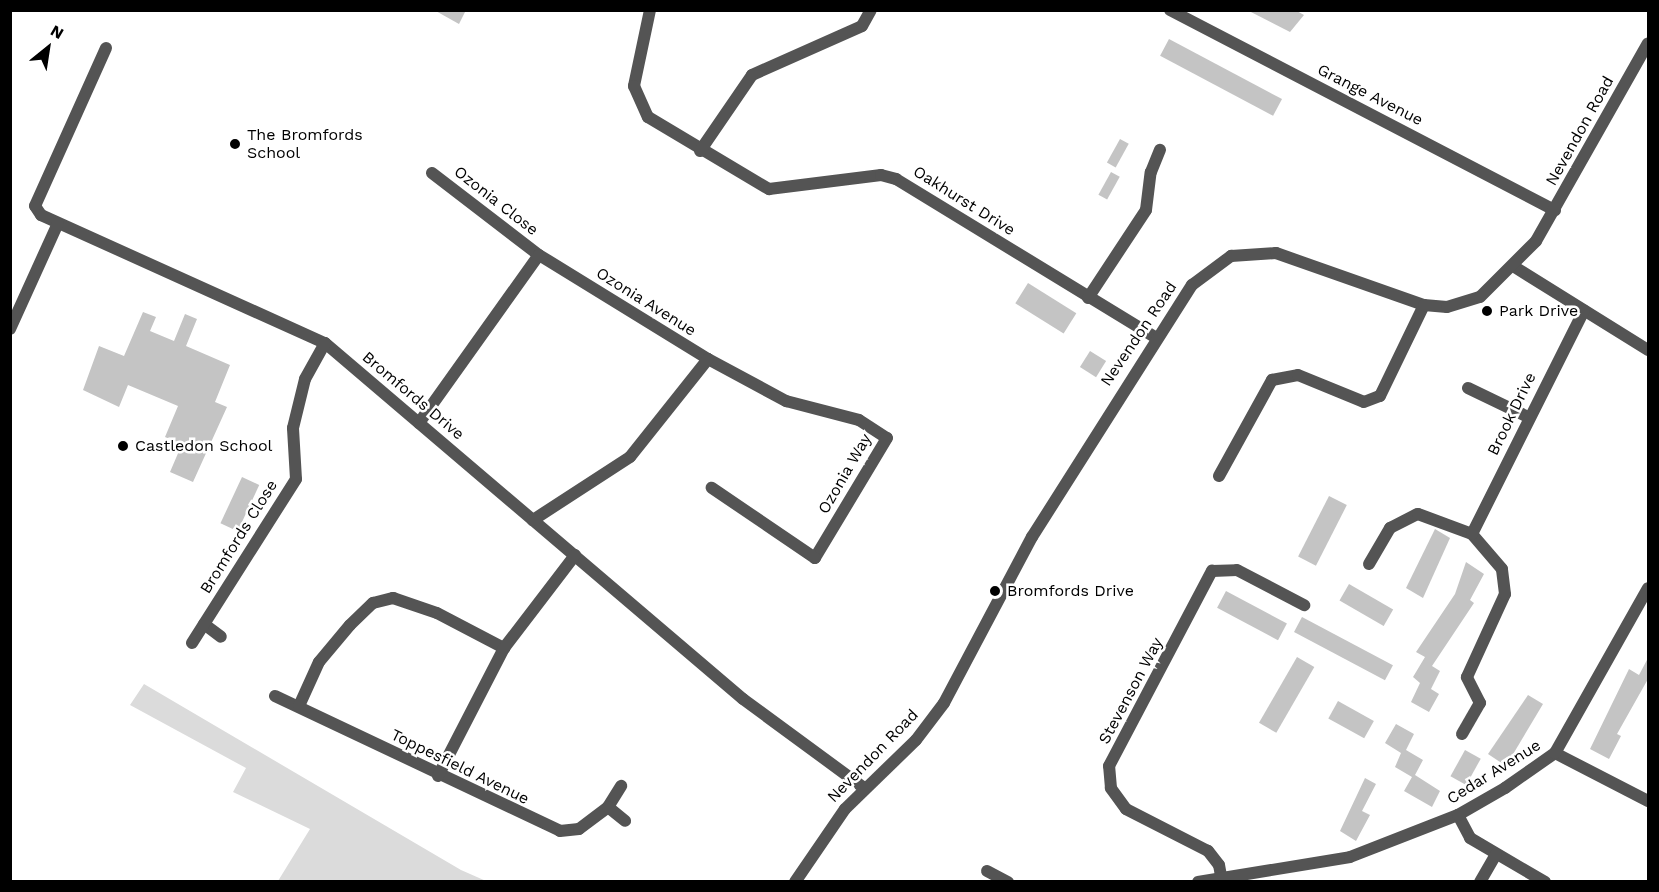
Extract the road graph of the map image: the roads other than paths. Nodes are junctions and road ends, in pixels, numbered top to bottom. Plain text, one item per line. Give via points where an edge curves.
1 (650, 10) edge
2 (871, 10) edge
3 (1170, 10) edge
4 (1648, 43) edge
5 (106, 48) dead end
6 (1160, 150) dead end
7 (700, 151) junction
8 (432, 173) dead end
9 (1555, 210) junction
10 (58, 223) junction
11 (539, 255) junction
12 (1513, 266) junction
13 (1088, 298) junction
14 (1424, 305) junction
15 (1584, 310) junction
16 (10, 329) edge
17 (1155, 337) junction
18 (324, 343) junction
19 (1648, 350) edge
20 (708, 359) junction
21 (1468, 388) dead end
22 (1528, 417) junction
23 (419, 423) junction
24 (1219, 476) dead end
25 (712, 488) dead end
26 (533, 520) junction
27 (1472, 534) junction
28 (575, 555) junction
29 (1369, 564) dead end
30 (1648, 588) edge
31 (1304, 605) dead end
32 (204, 624) junction
33 (221, 637) dead end
34 (192, 643) dead end
35 (504, 648) junction
36 (275, 696) dead end
37 (298, 706) junction
38 (1462, 734) dead end
39 (1555, 753) junction
40 (438, 776) junction
41 (621, 786) dead end
42 (864, 788) junction
43 (1648, 801) edge
44 (608, 807) junction
45 (1458, 815) junction
46 (625, 821) dead end
47 (1496, 854) junction
48 (987, 871) dead end
49 (1221, 876) junction
50 (795, 882) edge
51 (1008, 882) edge
52 (1198, 882) edge
53 (1480, 882) edge
54 (1545, 882) edge

1 - 7 street, Oakhurst Drive via 633,86 648,117
2 - 7 street via 862,26 752,75
3 - 9 street, Grange Avenue
4 - 9 street, Nevendon Road
5 - 10 street, Bromfords Drive via 35,206
6 - 13 street via 1150,172 1146,210
7 - 13 street, Oakhurst Drive via 768,189 881,175 896,179
8 - 11 street, Ozonia Close
9 - 12 street, Nevendon Road
10 - 16 street
10 - 18 street, Bromfords Drive via 108,242
11 - 20 street, Ozonia Avenue
11 - 23 street
12 - 14 street, Nevendon Road via 1480,297 1447,307
12 - 15 street
13 - 17 street, Oakhurst Drive
14 - 17 street, Nevendon Road via 1276,253 1246,253 1216,264 1192,285
14 - 24 street via 1380,396 1364,402 1298,375 1272,380
15 - 19 street
15 - 22 street, Brook Drive
17 - 42 street, Nevendon Road via 1032,537 944,703 916,740
18 - 23 street, Bromfords Drive
18 - 32 street, Bromfords Close via 305,379 292,428 296,479
20 - 25 street, Ozonia Way via 786,401 859,420 887,438 815,558
20 - 26 street via 630,458
21 - 22 street
22 - 27 street, Brook Drive
23 - 26 street, Bromfords Drive
26 - 28 street, Bromfords Drive
27 - 29 street via 1418,514 1390,528
27 - 38 street via 1502,569 1505,594 1467,677 1480,703
28 - 35 street
28 - 42 street, Bromfords Drive via 743,699
30 - 39 street, Cedar Avenue
31 - 49 street, Stevenson Way via 1237,570 1212,571 1109,766 1111,788 1126,809 1208,851 1219,865
32 - 33 street
32 - 34 street, Bromfords Close
35 - 37 street via 429,609 393,598 373,603 319,663
35 - 40 street
36 - 37 street, Toppesfield Avenue
37 - 40 street, Toppesfield Avenue
39 - 43 street
39 - 45 street, Cedar Avenue
40 - 44 street, Toppesfield Avenue via 560,831 579,828
41 - 44 street, Toppesfield Avenue
42 - 50 street, Nevendon Road via 821,839
44 - 46 street
45 - 47 street via 1470,838
45 - 49 street, Cedar Avenue via 1350,858
47 - 53 street
47 - 54 street
48 - 51 street
49 - 52 street, Cedar Avenue

